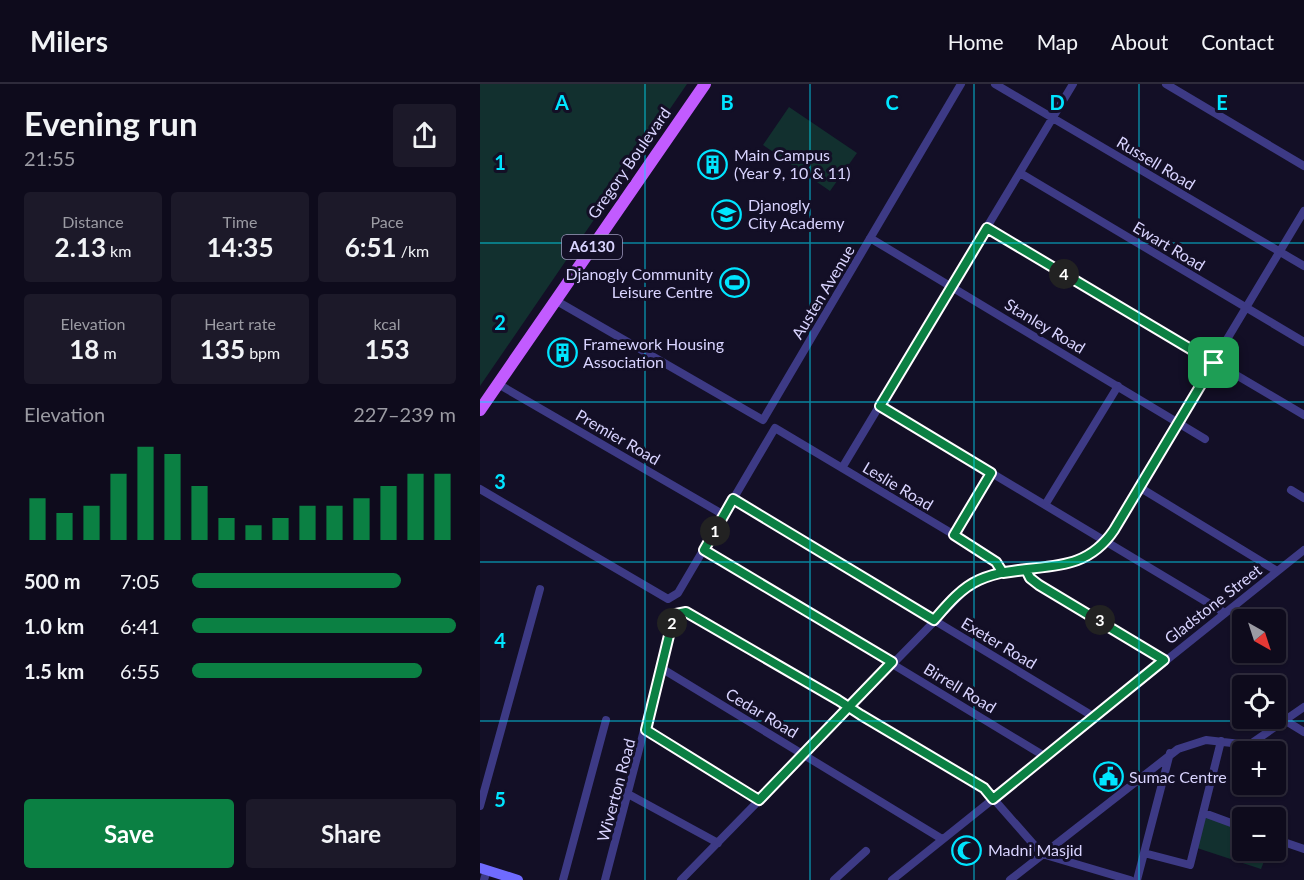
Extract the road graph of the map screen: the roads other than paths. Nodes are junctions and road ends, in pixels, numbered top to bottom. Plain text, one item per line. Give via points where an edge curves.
1 (705, 84) edge
2 (961, 84) edge
3 (994, 84) edge
4 (1074, 84) edge
5 (1166, 84) edge
6 (1053, 119) junction
7 (1304, 166) edge
8 (1020, 173) junction
9 (1304, 211) edge
10 (987, 228) junction
11 (870, 238) junction
12 (1280, 252) junction
13 (1304, 266) edge
14 (951, 287) junction
15 (555, 300) junction
16 (1247, 308) junction
17 (1304, 342) edge
18 (1214, 363) junction
19 (498, 384) junction
20 (1118, 386) junction
21 (880, 406) junction
22 (480, 410) edge
23 (1304, 415) edge
24 (1179, 422) junction
25 (1205, 439) dead end
26 (842, 468) junction
27 (991, 473) junction
28 (1139, 487) junction
29 (480, 489) edge
30 (1291, 490) dead end
31 (1304, 498) edge
32 (733, 499) junction
33 (1045, 505) junction
34 (724, 515) junction
35 (954, 535) junction
36 (1106, 542) junction
37 (704, 550) junction
38 (1304, 550) edge
39 (1026, 570) junction
40 (1277, 571) junction
41 (1003, 573) junction
42 (540, 589) dead end
43 (1225, 613) junction
44 (934, 620) junction
45 (1164, 660) junction
46 (892, 662) junction
47 (661, 668) junction
48 (849, 707) junction
49 (1304, 707) edge
50 (1096, 718) junction
51 (606, 720) dead end
52 (1286, 721) joint
53 (1274, 729) edge
54 (646, 730) junction
55 (1304, 732) edge
56 (1221, 741) junction
57 (804, 753) junction
58 (1170, 753) junction
59 (1046, 757) junction
60 (628, 794) junction
61 (993, 799) junction
62 (759, 800) junction
63 (480, 806) edge
64 (1204, 813) junction
65 (1232, 823) edge
66 (942, 839) junction
67 (718, 843) junction
68 (1286, 843) edge
69 (1304, 849) edge
70 (866, 851) dead end
71 (1144, 853) junction
72 (1042, 854) junction
73 (484, 872) edge
74 (518, 880) edge
75 (563, 880) edge
76 (605, 880) edge
77 (681, 880) edge
78 (834, 880) edge
79 (892, 880) edge
80 (1010, 880) edge
81 (1130, 880) edge
82 (1137, 880) edge

1 - 15 main road, Gregory Boulevard / A6130
2 - 11 street, Austen Avenue
3 - 6 street, Russell Road
4 - 6 street
5 - 7 street
6 - 8 street
6 - 12 street, Russell Road
8 - 10 street
8 - 16 street, Ewart Road
9 - 12 street
10 - 14 street
10 - 18 street
11 - 14 street, Stanley Road
11 - 15 street, Austen Avenue via 763,420
12 - 13 street, Russell Road
12 - 16 street
14 - 20 street, Stanley Road
14 - 21 street
15 - 19 main road, Gregory Boulevard / A6130
16 - 17 street, Ewart Road
16 - 18 street
18 - 23 street
18 - 24 street
19 - 22 main road, Gregory Boulevard / A6130
19 - 34 street, Premier Road
20 - 24 street, Stanley Road
20 - 33 street
21 - 26 street
21 - 27 street
24 - 25 street, Stanley Road
24 - 28 street
26 - 32 street, Leslie Road via 775,428
26 - 35 street, Leslie Road
27 - 33 street
27 - 35 street
28 - 36 street
28 - 40 street
29 - 37 street via 668,599 678,593
30 - 31 street
32 - 34 street
32 - 44 street, Exeter Road
33 - 36 street
34 - 37 street
35 - 41 street, Leslie Road via 996,562
36 - 39 street via 1074,564
36 - 43 street
37 - 46 street, Birrell Road
38 - 40 street, Gladstone Street
39 - 41 street
39 - 45 street via 1039,585
40 - 43 street, Gladstone Street
41 - 44 street via 968,587
42 - 63 street
43 - 45 street, Gladstone Street
44 - 46 street
44 - 50 street, Exeter Road
45 - 50 street, Gladstone Street
46 - 48 street
46 - 59 street, Birrell Road
47 - 48 street, Wiverton Road via 673,619 686,612
47 - 54 street, Wiverton Road
47 - 57 street, Cedar Road
48 - 57 street
48 - 61 street via 984,788
49 - 52 street
50 - 59 street, Gladstone Street
51 - 75 street
52 - 55 street
53 - 56 street via 1249,745
54 - 60 street, Wiverton Road
54 - 62 street
56 - 58 street via 1206,740
56 - 64 street
57 - 62 street
57 - 66 street, Cedar Road
58 - 71 street
58 - 72 street
59 - 61 street, Gladstone Street
60 - 67 street
60 - 76 street, Wiverton Road
61 - 66 street, Gladstone Street
61 - 72 street
62 - 67 street
64 - 65 street
64 - 71 street via 1190,865
66 - 79 street, Gladstone Street
67 - 77 street
68 - 69 street
70 - 78 street
71 - 82 street
72 - 80 street
72 - 81 street
73 - 74 main road

